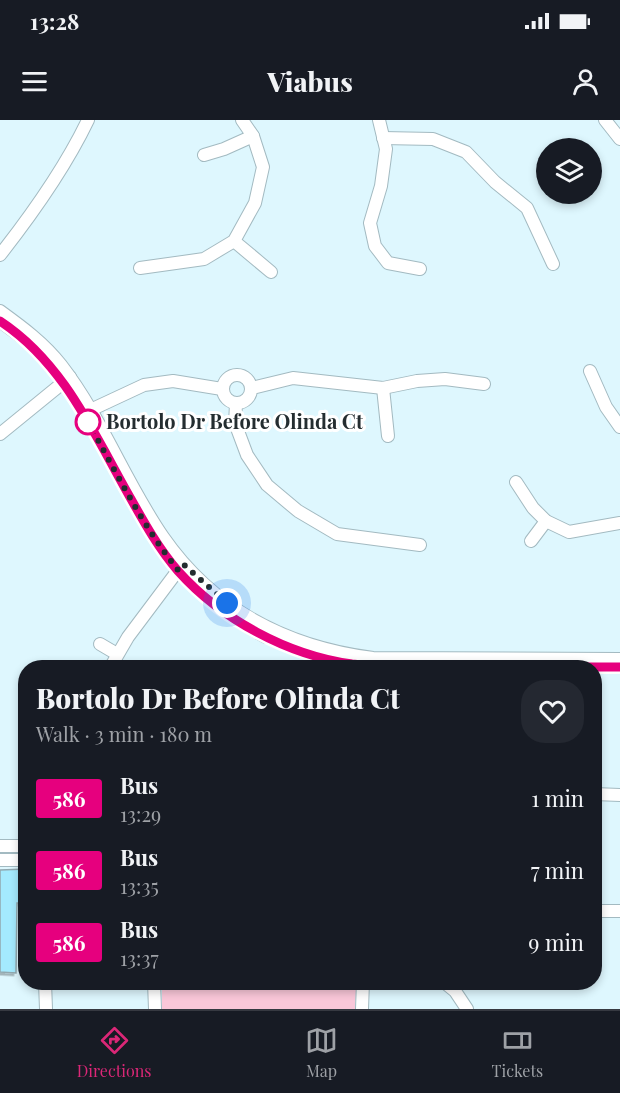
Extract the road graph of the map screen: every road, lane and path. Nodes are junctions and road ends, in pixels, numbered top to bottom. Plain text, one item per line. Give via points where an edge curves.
1 (88, 120) edge
2 (242, 120) edge
3 (379, 120) edge
4 (605, 120) edge
5 (253, 136) junction
6 (383, 138) junction
7 (620, 139) edge
8 (204, 155) dead end
9 (234, 241) junction
10 (0, 255) edge
11 (553, 264) dead end
12 (140, 268) dead end
13 (420, 269) dead end
14 (271, 272) dead end
15 (0, 311) edge
16 (0, 321) edge
17 (590, 371) dead end
18 (66, 380) junction
19 (484, 384) dead end
20 (252, 388) junction
21 (383, 388) junction
22 (222, 389) junction
23 (236, 404) junction
24 (87, 412) junction
25 (620, 427) edge
26 (0, 434) edge
27 (388, 436) dead end
28 (516, 482) dead end
29 (546, 521) junction
30 (620, 523) edge
31 (531, 541) dead end
32 (420, 545) dead end
33 (180, 567) junction
34 (100, 644) dead end
35 (117, 654) junction
36 (620, 659) edge
37 (114, 660) edge
38 (403, 660) edge
39 (589, 660) edge
40 (602, 667) edge
41 (620, 667) edge
42 (602, 794) edge
43 (620, 795) edge
44 (0, 846) edge
45 (18, 846) edge
46 (0, 860) edge
47 (18, 860) edge
48 (602, 911) edge
49 (620, 911) edge
50 (45, 990) edge
51 (154, 990) edge
52 (363, 990) edge
53 (453, 990) edge
54 (46, 1009) edge
55 (154, 1009) edge
56 (363, 1009) edge
57 (467, 1009) edge

1 - 10 street via 74,149
2 - 5 street
3 - 6 street
4 - 7 street
5 - 8 street
5 - 9 street via 263,167 255,203
6 - 11 street via 433,140 466,152 526,208
6 - 13 street via 386,149 381,186 370,223 375,246 388,262
9 - 12 street via 204,259
9 - 14 street
15 - 18 street via 36,338 60,364
16 - 18 street via 31,344
17 - 25 street
18 - 24 street
18 - 26 street
19 - 21 street via 445,379
20 - 21 street via 293,378
20 - 22 street via 247,378 233,375
20 - 23 street via 250,397
21 - 27 street
22 - 23 street via 224,397
22 - 24 street via 173,381 144,385
23 - 32 street via 235,423 247,455 267,485 298,511 337,534
24 - 33 street via 150,533
28 - 29 street
29 - 30 street via 569,532
29 - 31 street
33 - 35 street
33 - 38 street via 278,634 336,652
34 - 35 street
35 - 37 street
36 - 39 street
40 - 41 street
42 - 43 street
44 - 45 street
46 - 47 street
48 - 49 street
50 - 54 street
51 - 55 street
52 - 56 street
53 - 57 street

